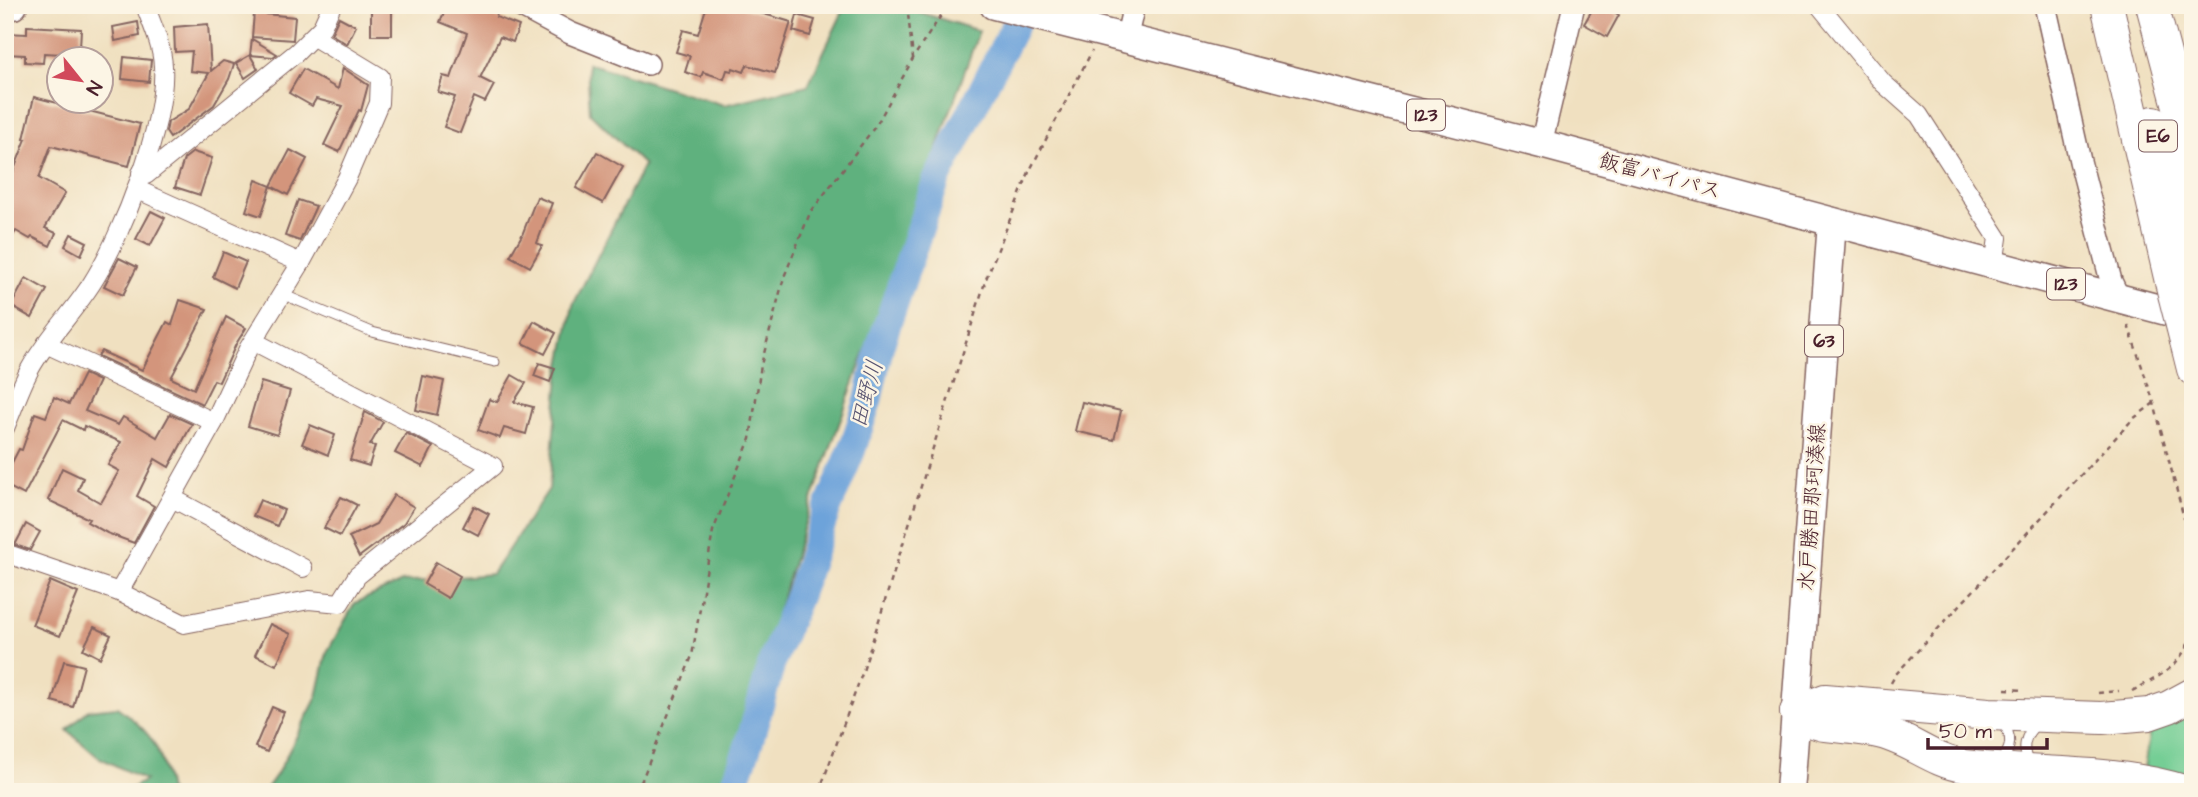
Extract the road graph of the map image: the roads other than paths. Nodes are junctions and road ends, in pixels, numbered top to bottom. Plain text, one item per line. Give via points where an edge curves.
1 (5, 5) edge
2 (13, 5) edge
3 (145, 5) edge
4 (332, 5) edge
5 (518, 5) edge
6 (994, 5) edge
7 (1134, 5) edge
8 (1574, 5) edge
9 (1819, 5) edge
10 (2046, 5) edge
11 (2107, 5) edge
12 (2123, 5) edge
13 (2152, 5) edge
14 (2166, 5) edge
15 (1103, 34) junction
16 (314, 37) junction
17 (648, 64) dead end
18 (2193, 102) edge
19 (1541, 144) junction
20 (2193, 159) edge
21 (139, 181) junction
22 (1832, 222) junction
23 (301, 262) junction
24 (1994, 265) junction
25 (2182, 274) edge
26 (282, 294) junction
27 (2119, 298) junction
28 (253, 341) junction
29 (2190, 343) edge
30 (46, 344) junction
31 (495, 362) dead end
32 (214, 422) junction
33 (5, 428) edge
34 (172, 498) junction
35 (5, 553) edge
36 (303, 568) dead end
37 (119, 592) junction
38 (2193, 694) edge
39 (1994, 702) junction
40 (1796, 712) junction
41 (2058, 717) junction
42 (1985, 768) junction
43 (2039, 771) junction
44 (1790, 792) edge
45 (2187, 792) edge

1 - 2 main road
3 - 21 street via 163,68 154,132
4 - 16 street
5 - 17 street via 570,33
6 - 15 main road, 123
7 - 15 street
8 - 19 street
9 - 24 street via 1883,83 1919,116 1998,238
10 - 27 street via 2084,175
11 - 25 highway
12 - 25 highway, E6
13 - 20 highway, E6
14 - 18 highway
15 - 19 main road, 飯富バイパス / 123
16 - 21 street
16 - 23 street via 380,77 379,103 347,178
19 - 22 main road, 飯富バイパス / 123
21 - 23 street
21 - 30 street via 93,281
22 - 24 main road, 飯富バイパス / 123
22 - 40 main road, 水戸勝田那珂湊線 / 63
23 - 26 street
24 - 27 main road, 飯富バイパス / 123
25 - 29 highway, bridge
26 - 28 street
26 - 31 lane via 372,332
27 - 29 main road, 飯富バイパス / 123
28 - 32 street
28 - 37 street via 493,466 357,576 340,603 309,600 184,624
30 - 32 street
30 - 33 street
32 - 34 street
34 - 36 street
34 - 37 street
35 - 37 street
38 - 41 highway via 2149,714
39 - 40 highway via 1825,700
39 - 41 highway
39 - 42 lane via 2010,740 2006,755
40 - 42 highway via 1822,725 1886,734 1932,756
40 - 44 main road, 水戸勝田那珂湊線 / 63
41 - 43 lane via 2040,722 2027,734 2024,752
42 - 43 highway
43 - 45 highway via 2161,783

